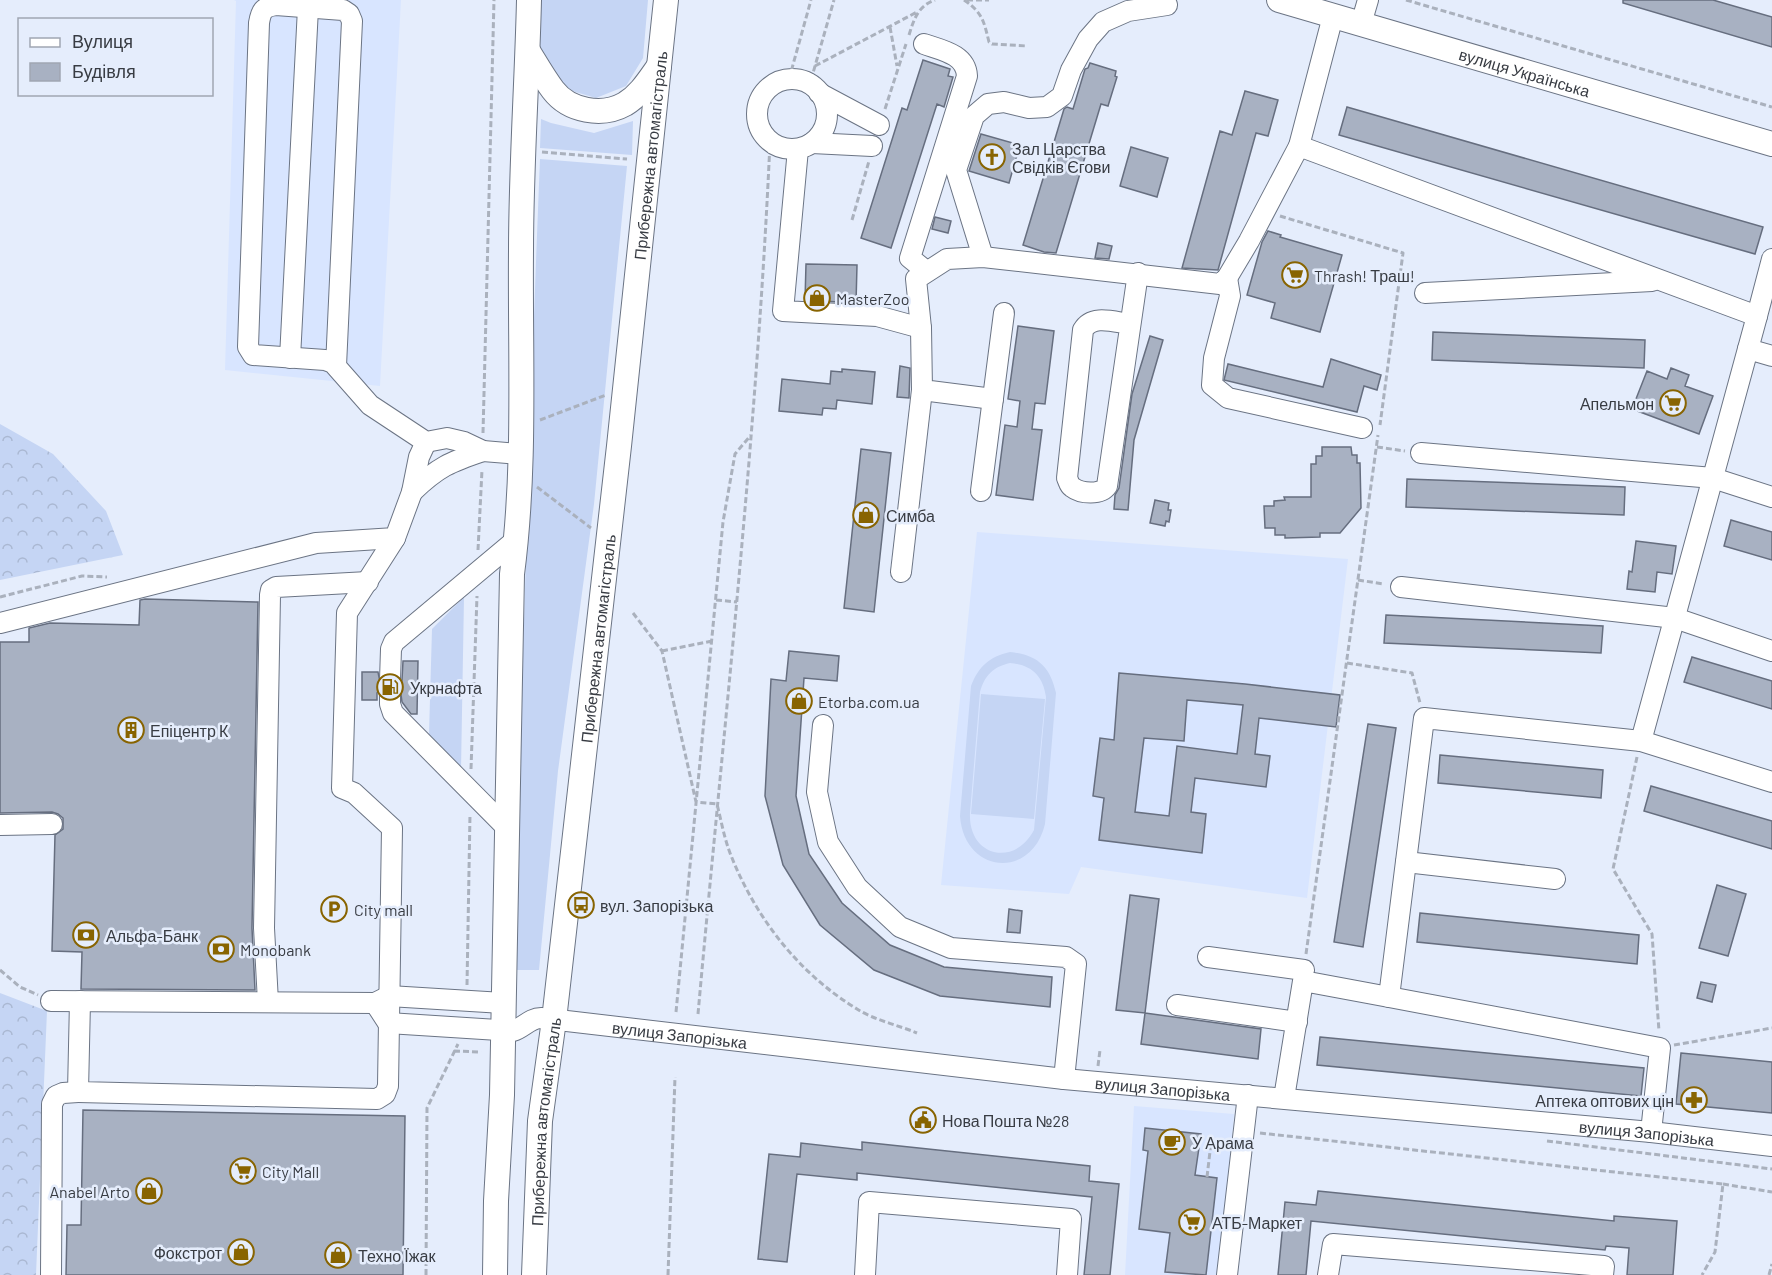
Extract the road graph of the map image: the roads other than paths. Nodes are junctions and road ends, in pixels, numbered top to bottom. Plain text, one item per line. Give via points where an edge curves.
1 (529, 0) edge
2 (666, 0) edge
3 (1279, 0) edge
4 (1368, 0) edge
5 (1167, 5) dead end
6 (308, 8) junction
7 (1333, 16) junction
8 (1361, 24) junction
9 (924, 44) dead end
10 (528, 51) junction
11 (659, 66) junction
12 (815, 81) junction
13 (879, 125) road end
14 (1772, 144) edge
15 (805, 146) junction
16 (873, 146) road end
17 (1299, 146) junction
18 (983, 257) junction
19 (1772, 259) edge
20 (926, 271) junction
21 (1138, 273) junction
22 (1227, 278) junction
23 (1661, 280) junction
24 (1768, 286) edge
25 (1425, 293) dead end
26 (1004, 313) dead end
27 (1756, 316) junction
28 (1130, 324) junction
29 (921, 328) junction
30 (1748, 349) junction
31 (1772, 356) edge
32 (291, 358) junction
33 (336, 366) junction
34 (922, 390) junction
35 (993, 399) junction
36 (1362, 428) dead end
37 (426, 442) junction
38 (483, 451) junction
39 (1421, 453) road end
40 (520, 454) junction
41 (1713, 478) junction
42 (412, 492) junction
43 (981, 492) dead end
44 (1772, 497) edge
45 (395, 538) junction
46 (517, 539) junction
47 (901, 572) dead end
48 (368, 582) junction
49 (1401, 587) road end
50 (1675, 618) junction
51 (0, 622) edge
52 (1772, 651) edge
53 (823, 725) dead end
54 (1641, 741) junction
55 (1772, 782) edge
56 (52, 824) dead end
57 (0, 825) edge
58 (506, 827) junction
59 (1406, 862) junction
60 (1555, 879) dead end
61 (1208, 957) dead end
62 (1304, 970) road end
63 (1389, 997) junction
64 (382, 999) junction
65 (51, 1001) road end
66 (80, 1001) junction
67 (268, 1002) junction
68 (503, 1003) junction
69 (1177, 1005) dead end
70 (554, 1020) junction
71 (1297, 1022) junction
72 (388, 1023) junction
73 (502, 1030) junction
74 (1064, 1079) junction
75 (78, 1092) junction
76 (1248, 1095) junction
77 (1284, 1098) junction
78 (1651, 1132) junction
79 (1772, 1146) edge
80 (1508, 1267) edge
81 (51, 1275) edge
82 (495, 1275) edge
83 (534, 1275) edge
84 (865, 1275) edge
85 (1067, 1275) edge
86 (1227, 1275) edge
87 (1328, 1275) edge
88 (1603, 1275) edge

1 - 10 main road
2 - 11 main road, Прибережна автомагістраль
3 - 7 main road, вулиця Українська
4 - 8 street
5 - 18 street via 1128,11 1103,22 1088,39 1062,96 1047,107 1029,108 1004,102 988,104 974,116 956,170
6 - 32 street
6 - 32 street via 266,6 259,23 248,347 253,355
6 - 33 street via 342,10 352,21
7 - 8 main road, вулиця Українська
7 - 17 street
8 - 14 main road, вулиця Українська
9 - 20 street via 956,56 963,62 967,76 910,258
10 - 11 main road via 554,92 579,109 610,109 624,104 644,88
10 - 40 main road via 521,185
11 - 70 main road, Прибережна автомагістраль
12 - 13 street
12 - 15 street via 826,105 826,120 822,133
12 - 15 street via 778,82 768,88 758,108 762,132 770,142 783,148
15 - 16 street
15 - 29 street via 783,311 877,316
17 - 22 street
17 - 23 street
18 - 20 street via 947,259
18 - 21 street
19 - 24 street
20 - 29 street via 916,279
21 - 22 street via 1211,284 1220,284
21 - 28 street
22 - 36 street via 1230,296 1214,358 1212,385 1228,398
23 - 25 street
23 - 27 street
24 - 27 street
26 - 35 street
27 - 30 street
28 - 28 street via 1107,486 1098,492 1074,489 1067,478 1083,330 1094,320
29 - 34 street
30 - 31 street
30 - 41 street
32 - 33 street via 325,360
33 - 37 street via 370,405
34 - 35 street
34 - 47 street
35 - 43 street
37 - 38 street via 447,438
37 - 42 street
38 - 40 street
38 - 42 street via 451,462
39 - 41 street
40 - 46 main road
41 - 44 street
41 - 50 street
42 - 45 street
45 - 48 street
45 - 51 street via 316,543
46 - 58 main road via 512,574
46 - 58 street via 394,642 391,649 393,713
48 - 64 street via 347,613 342,788 354,793 392,828
48 - 67 street via 276,587 270,595 264,928
49 - 50 street
50 - 52 street
50 - 54 street
53 - 74 street via 817,792 828,842 857,887 900,927 951,948 1066,957 1076,964
54 - 55 street
54 - 59 street via 1425,718
56 - 57 street
58 - 68 main road
59 - 60 street
59 - 63 street
61 - 62 street
63 - 71 street via 1303,981
63 - 78 street via 1660,1048
64 - 67 street
64 - 68 street
64 - 72 street
65 - 66 street
66 - 67 street
66 - 75 street
68 - 73 main road
69 - 71 street
70 - 73 street, вулиця Запорізька via 538,1018 516,1030
70 - 74 street, вулиця Запорізька
70 - 83 main road, Прибережна автомагістраль via 540,1121
71 - 77 street
72 - 73 street, вулиця Запорізька
72 - 75 street via 388,1086 377,1099
73 - 82 main road
74 - 76 street, вулиця Запорізька
75 - 81 street via 63,1092 52,1104
76 - 77 street, вулиця Запорізька
76 - 86 street
77 - 78 street, вулиця Запорізька
78 - 79 street, вулиця Запорізька
80 - 87 street via 1333,1244
80 - 88 street via 1604,1266
84 - 85 street via 869,1202 1071,1220

